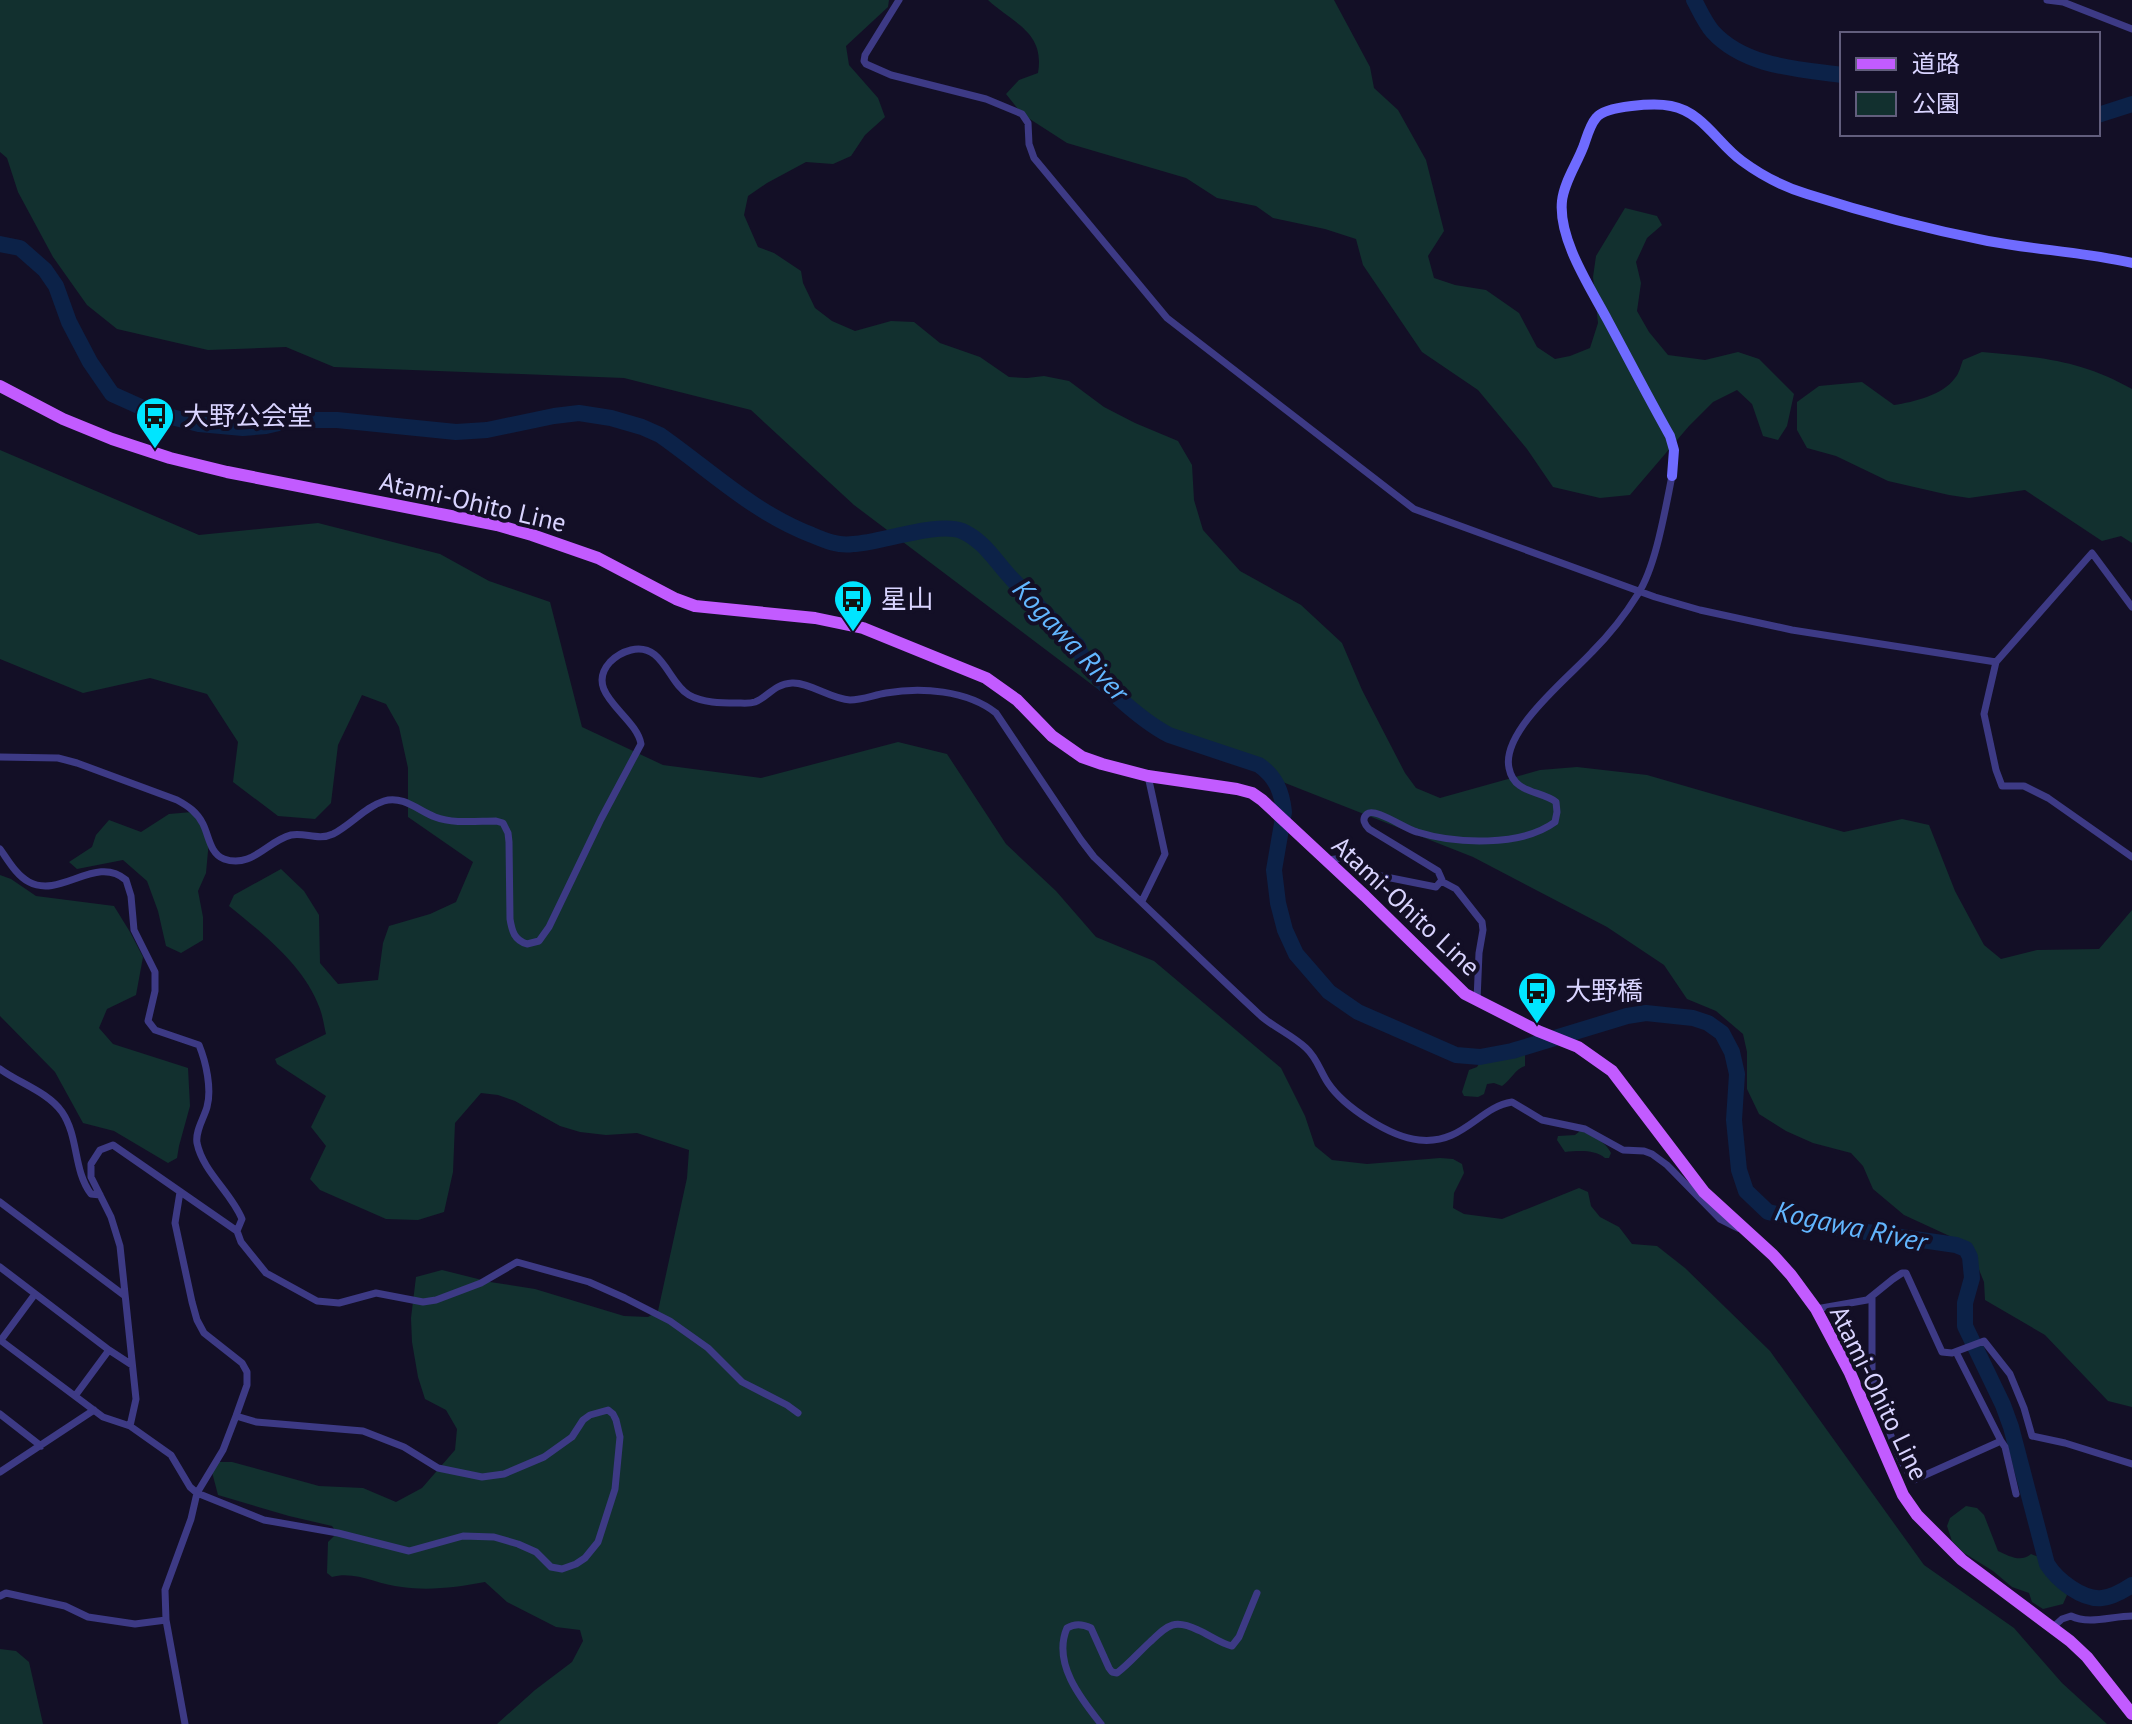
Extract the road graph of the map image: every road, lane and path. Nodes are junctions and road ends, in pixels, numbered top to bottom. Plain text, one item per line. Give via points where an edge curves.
1 (899, 0) edge
2 (2047, 0) edge
3 (2132, 29) edge
4 (2132, 263) edge
5 (0, 386) edge
6 (1672, 476) joint
7 (1640, 591) junction
8 (2132, 607) edge
9 (1996, 662) junction
10 (0, 757) edge
11 (1148, 776) junction
12 (0, 849) edge
13 (2132, 857) edge
14 (1327, 860) junction
15 (1441, 881) junction
16 (1142, 901) junction
17 (1477, 1000) junction
18 (0, 1069) edge
19 (180, 1192) junction
20 (100, 1195) junction
21 (0, 1202) edge
22 (1744, 1230) junction
23 (237, 1231) junction
24 (0, 1267) edge
25 (35, 1294) junction
26 (125, 1296) junction
27 (1872, 1297) junction
28 (1816, 1309) junction
29 (0, 1340) edge
30 (109, 1350) junction
31 (1959, 1351) junction
32 (132, 1365) junction
33 (75, 1396) junction
34 (94, 1410) junction
35 (798, 1413) dead end
36 (0, 1414) edge
37 (236, 1416) junction
38 (130, 1426) junction
39 (2001, 1441) junction
40 (41, 1446) junction
41 (2132, 1464) edge
42 (0, 1472) edge
43 (197, 1493) junction
44 (2016, 1494) dead end
45 (0, 1585) edge
46 (1257, 1593) dead end
47 (3, 1594) edge
48 (2132, 1616) edge
49 (166, 1620) junction
50 (2052, 1628) junction
51 (2132, 1714) edge
52 (185, 1724) edge
53 (1101, 1724) edge

1 - 7 street via 865,55 866,64 1022,114 1034,158 1167,318 1414,509
2 - 3 street
4 - 6 street via 1990,241 1867,213 1789,188 1741,161 1699,119 1675,106 1602,112 1590,127 1566,185 1565,233 1670,436
5 - 11 main road, Atami-Ohito Line via 63,419 170,458 532,535 598,558 695,606 863,628 998,685 1082,757
6 - 7 street
7 - 9 street via 1792,630
7 - 15 street via 1594,650 1524,722 1509,752 1515,781 1556,802 1555,822 1530,836 1462,841 1416,832 1381,813 1367,813 1364,823 1369,829 1438,871
8 - 9 street via 2092,553
9 - 13 street via 1984,714 2002,786 2024,786 2048,798
10 - 16 street via 58,758 177,800 198,815 213,850 228,861 249,859 289,836 332,834 386,800 401,801 436,818 503,823 509,842 512,931 520,942 533,943 549,927 641,744 603,690 602,675 612,659 643,649 656,656 681,689 705,701 754,702 775,688 796,683 842,699 938,692 984,704 1003,720 1094,857
11 - 14 main road, Atami-Ohito Line via 1243,791 1262,800
11 - 16 street via 1165,854
12 - 23 street via 19,874 41,886 97,871 126,880 134,930 155,972 148,1021 155,1030 199,1045 209,1098 196,1136 198,1146 215,1180 236,1205 242,1219
14 - 15 street via 1344,858 1371,873 1418,884 1436,887
14 - 17 main road, Atami-Ohito Line via 1450,981
15 - 17 street via 1456,889 1482,922
16 - 22 street via 1262,1017 1306,1048 1336,1094 1372,1121 1411,1139 1436,1140 1512,1102 1542,1120 1585,1129 1623,1150 1652,1154 1720,1219
17 - 22 main road, Atami-Ohito Line via 1569,1043 1612,1071 1704,1192
18 - 20 street via 61,1111 84,1184 91,1194
19 - 20 street via 113,1145 100,1150 91,1164
19 - 23 street
19 - 37 street via 175,1223 197,1320 247,1372
20 - 26 street via 120,1246
21 - 26 street
22 - 28 main road, Atami-Ohito Line via 1773,1255
23 - 35 street via 266,1273 317,1301 339,1303 376,1293 436,1300 517,1262 589,1282 670,1321 742,1382
24 - 25 street
25 - 29 street
25 - 30 street
26 - 32 street
27 - 28 street
27 - 31 street via 1906,1273 1942,1352
27 - 39 street via 1872,1373 1911,1479
28 - 50 main road, Atami-Ohito Line via 1917,1515 1962,1560
29 - 33 street
30 - 32 street
30 - 33 street
31 - 39 street
31 - 41 street via 1984,1341 2010,1374 2032,1436
32 - 38 street via 136,1399
33 - 34 street
34 - 38 street
34 - 40 street
36 - 40 street
37 - 43 street
37 - 43 street via 363,1431 438,1468 482,1477 544,1457 572,1437 583,1420 608,1410 620,1437 615,1489 598,1542 585,1558 562,1569 551,1567 536,1552 494,1537 463,1536 409,1551 264,1520
38 - 43 street via 171,1455
39 - 44 street
40 - 42 street
43 - 49 street via 165,1590
45 - 47 street
46 - 53 street via 1232,1646 1171,1624 1117,1673 1109,1668 1091,1628 1067,1628 1063,1653 1074,1689
47 - 49 street via 65,1606 88,1617 135,1624
48 - 50 street via 2071,1616
49 - 52 street
50 - 51 main road, Atami-Ohito Line via 2087,1657

